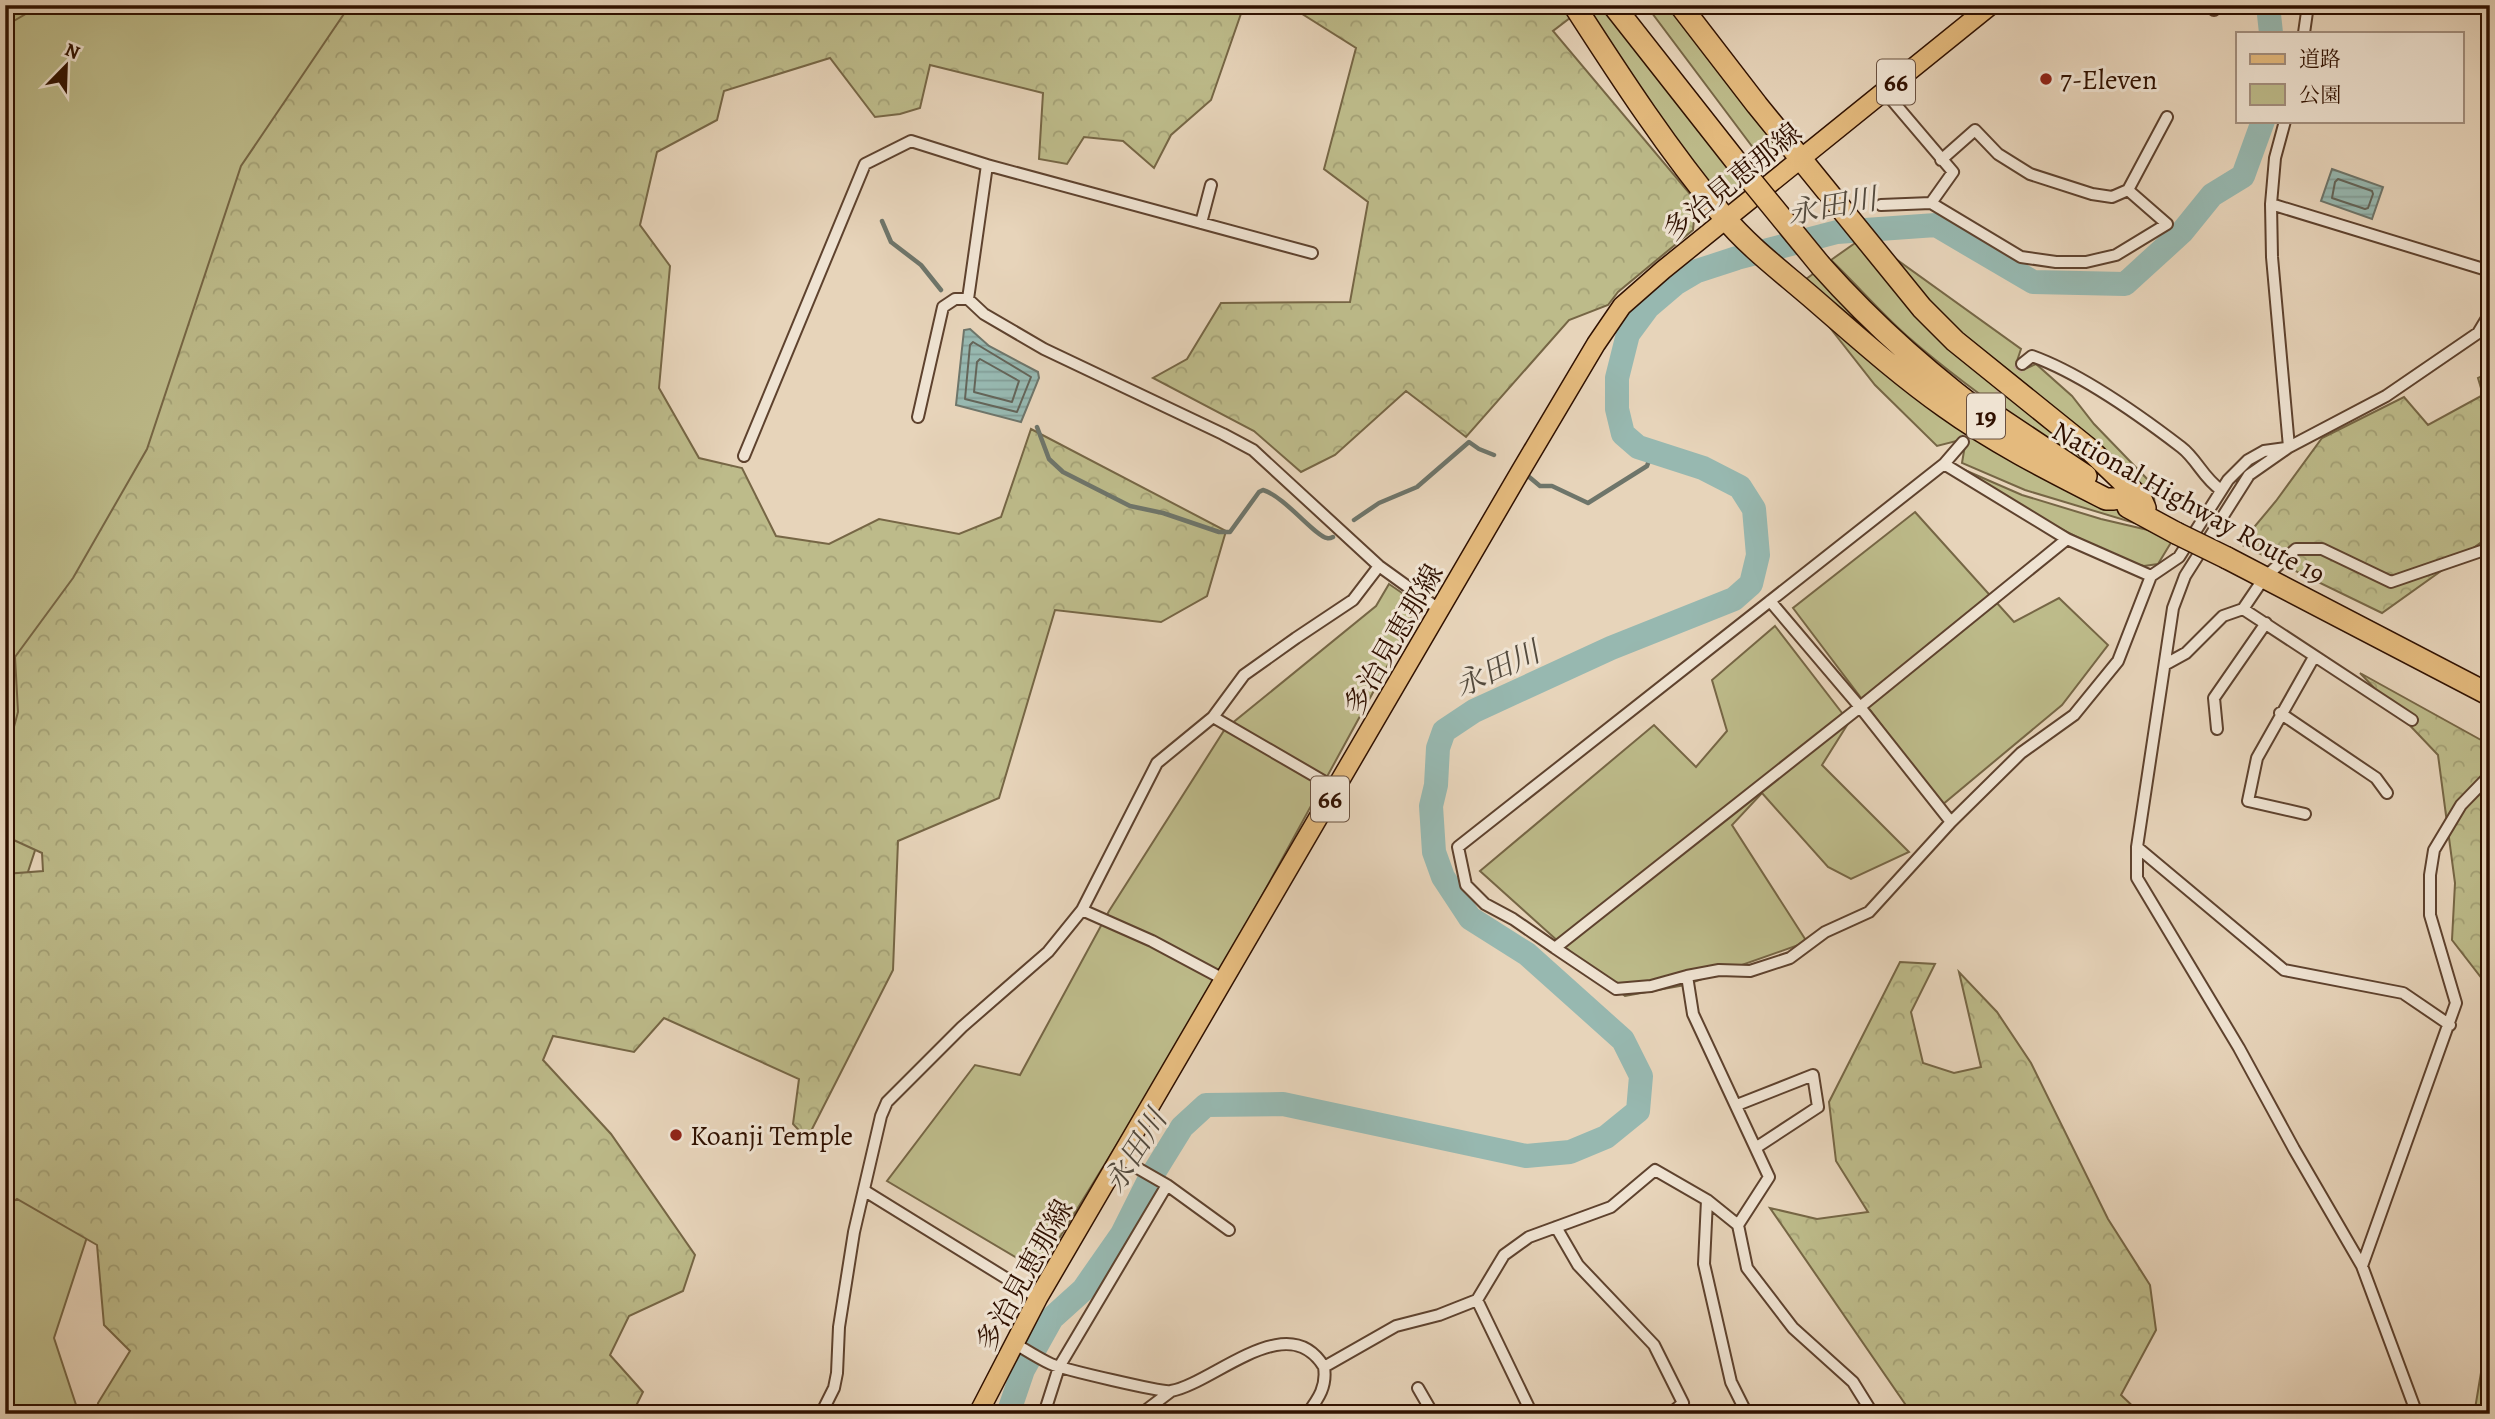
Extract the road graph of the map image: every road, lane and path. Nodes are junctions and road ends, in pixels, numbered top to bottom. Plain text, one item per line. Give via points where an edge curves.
1 (1573, 5) edge
2 (1613, 5) edge
3 (1623, 5) edge
4 (1680, 5) edge
5 (1991, 5) edge
6 (2308, 5) edge
7 (2304, 32) edge
8 (1885, 92) junction
9 (2167, 117) dead end
10 (2286, 122) edge
11 (1801, 160) junction
12 (1941, 160) junction
13 (987, 165) junction
14 (1752, 176) junction
15 (1212, 186) dead end
16 (2128, 190) junction
17 (1931, 203) junction
18 (2271, 204) junction
19 (1881, 205) dead end
20 (1726, 219) junction
21 (1201, 223) junction
22 (1312, 253) dead end
23 (1824, 264) junction
24 (2490, 271) edge
25 (968, 299) junction
26 (2490, 313) edge
27 (2022, 364) dead end
28 (918, 417) dead end
29 (1963, 442) tunnel mouth
30 (2289, 447) junction
31 (744, 456) dead end
32 (1944, 464) junction
33 (2221, 490) junction
34 (2114, 499) junction
35 (2145, 508) junction
36 (2178, 530) junction
37 (2067, 539) junction
38 (2490, 548) edge
39 (1379, 566) junction
40 (2267, 575) junction
41 (2151, 576) junction
42 (1770, 601) junction
43 (2243, 609) junction
44 (1440, 610) junction
45 (2266, 623) junction
46 (2314, 657) junction
47 (2166, 664) junction
48 (2490, 686) edge
49 (2490, 695) edge
50 (1860, 707) junction
51 (2280, 713) junction
52 (1213, 717) junction
53 (2412, 720) dead end
54 (2217, 729) dead end
55 (2490, 775) edge
56 (1337, 789) junction
57 (2387, 793) dead end
58 (2305, 814) dead end
59 (1951, 822) junction
60 (2137, 847) junction
61 (1082, 910) junction
62 (1555, 948) junction
63 (1687, 976) junction
64 (1225, 980) junction
65 (2449, 1025) junction
66 (1737, 1105) junction
67 (1757, 1147) junction
68 (1125, 1161) junction
69 (1163, 1184) junction
70 (865, 1191) junction
71 (1707, 1200) junction
72 (1738, 1225) junction
73 (1556, 1227) junction
74 (1229, 1230) dead end
75 (2362, 1266) junction
76 (1038, 1298) junction
77 (1477, 1300) junction
78 (1017, 1345) junction
79 (1055, 1366) junction
80 (1324, 1367) junction
81 (1419, 1388) dead end
82 (1170, 1392) junction
83 (821, 1414) edge
84 (978, 1414) edge
85 (1044, 1414) edge
86 (1141, 1414) edge
87 (1307, 1414) edge
88 (1433, 1414) edge
89 (1532, 1414) edge
90 (1670, 1414) edge
91 (1747, 1414) edge
92 (1864, 1414) edge
93 (2417, 1414) edge

1 - 20 highway via 1641,108
2 - 14 highway, National Highway Route 19 / 19
3 - 14 highway, National Highway Route 19 / 19
4 - 11 highway
5 - 8 main road, 多治見恵那線 / 66
6 - 7 street
8 - 11 main road, 多治見恵那線 / 66
8 - 12 street
9 - 16 street
10 - 18 street via 2275,158
11 - 20 main road, 多治見恵那線 / 66
11 - 35 highway via 1922,308 1955,341 2089,449
12 - 16 street via 1975,130 1998,153 2030,174 2092,194 2112,197
12 - 17 street via 1953,172
13 - 21 street
13 - 25 street
13 - 31 street via 911,141 865,164
14 - 23 highway, National Highway Route 19 / 19, bridge
15 - 21 street
16 - 17 street via 2166,224 2116,256 2085,262 2021,257
17 - 19 street
18 - 24 street
18 - 30 street
20 - 34 highway via 1890,366 1946,408 2055,473
20 - 44 main road, 多治見恵那線 / 66 via 1622,306
21 - 22 street
23 - 34 highway, National Highway Route 19 / 19 via 1875,324 1920,366 2042,456
23 - 35 highway, National Highway Route 19 / 19 via 1900,336 1993,413 2096,482
25 - 28 street via 955,299 943,307
25 - 39 street via 984,314 1044,349 1253,450
26 - 30 street via 2478,333 2386,396
27 - 33 street via 2032,356 2054,364 2113,399 2183,449
29 - 32 street
30 - 33 street via 2264,451 2248,460
30 - 47 street via 2249,475 2185,576 2173,608
32 - 37 street
32 - 42 street
33 - 41 street via 2179,556
34 - 36 highway, National Highway Route 19 / 19
35 - 36 highway, National Highway Route 19 / 19
36 - 40 highway, National Highway Route 19 / 19, bridge
37 - 41 street
37 - 50 street
38 - 40 street via 2391,582 2322,549 2296,550
39 - 44 street
39 - 52 street via 1353,600 1244,676
40 - 43 street
40 - 48 highway, National Highway Route 19 / 19
40 - 49 highway, National Highway Route 19 / 19
41 - 59 street via 2118,661 2074,715 2021,752
42 - 50 street
42 - 62 street via 1458,847 1466,885 1485,904
43 - 45 street
43 - 47 street via 2223,616 2186,653
44 - 56 main road, 多治見恵那線 / 66
45 - 46 street
45 - 54 street via 2214,698
46 - 51 street
46 - 53 street
47 - 60 street
50 - 59 street
50 - 62 street
51 - 57 street via 2376,778
51 - 58 street via 2256,758 2248,801
52 - 56 street
52 - 61 street via 1157,763
55 - 65 street via 2461,805 2434,850 2430,915 2456,1003
56 - 64 main road, 多治見恵那線 / 66
59 - 63 street via 1869,912 1825,932 1790,958 1750,971
60 - 65 street via 2284,970 2403,992
60 - 75 street via 2137,878
61 - 64 street
61 - 70 street via 1048,952 962,1027 887,1102
62 - 63 street via 1616,989
63 - 66 street via 1693,1014
64 - 68 main road, 多治見恵那線 / 66
65 - 75 street
66 - 67 street
66 - 67 street via 1813,1075 1818,1108
67 - 72 street via 1769,1177
68 - 69 street
68 - 76 main road, 多治見恵那線 / 66
69 - 74 street
69 - 79 street
70 - 76 street
70 - 83 street via 839,1327 837,1373
71 - 72 street
71 - 73 street via 1655,1170 1611,1207
71 - 91 street via 1704,1264 1731,1382
72 - 92 street via 1746,1268 1793,1328 1853,1382 1871,1411
73 - 77 street via 1529,1237 1504,1255
73 - 90 street via 1578,1265 1654,1345 1683,1403
75 - 93 street
76 - 78 main road, 多治見恵那線 / 66
77 - 80 street via 1396,1326
77 - 89 street
78 - 79 street
78 - 84 main road, 多治見恵那線 / 66
79 - 82 street
79 - 85 street
80 - 82 street via 1318,1356 1303,1348 1269,1346
80 - 87 street via 1326,1380 1320,1398
81 - 88 street
82 - 86 street

